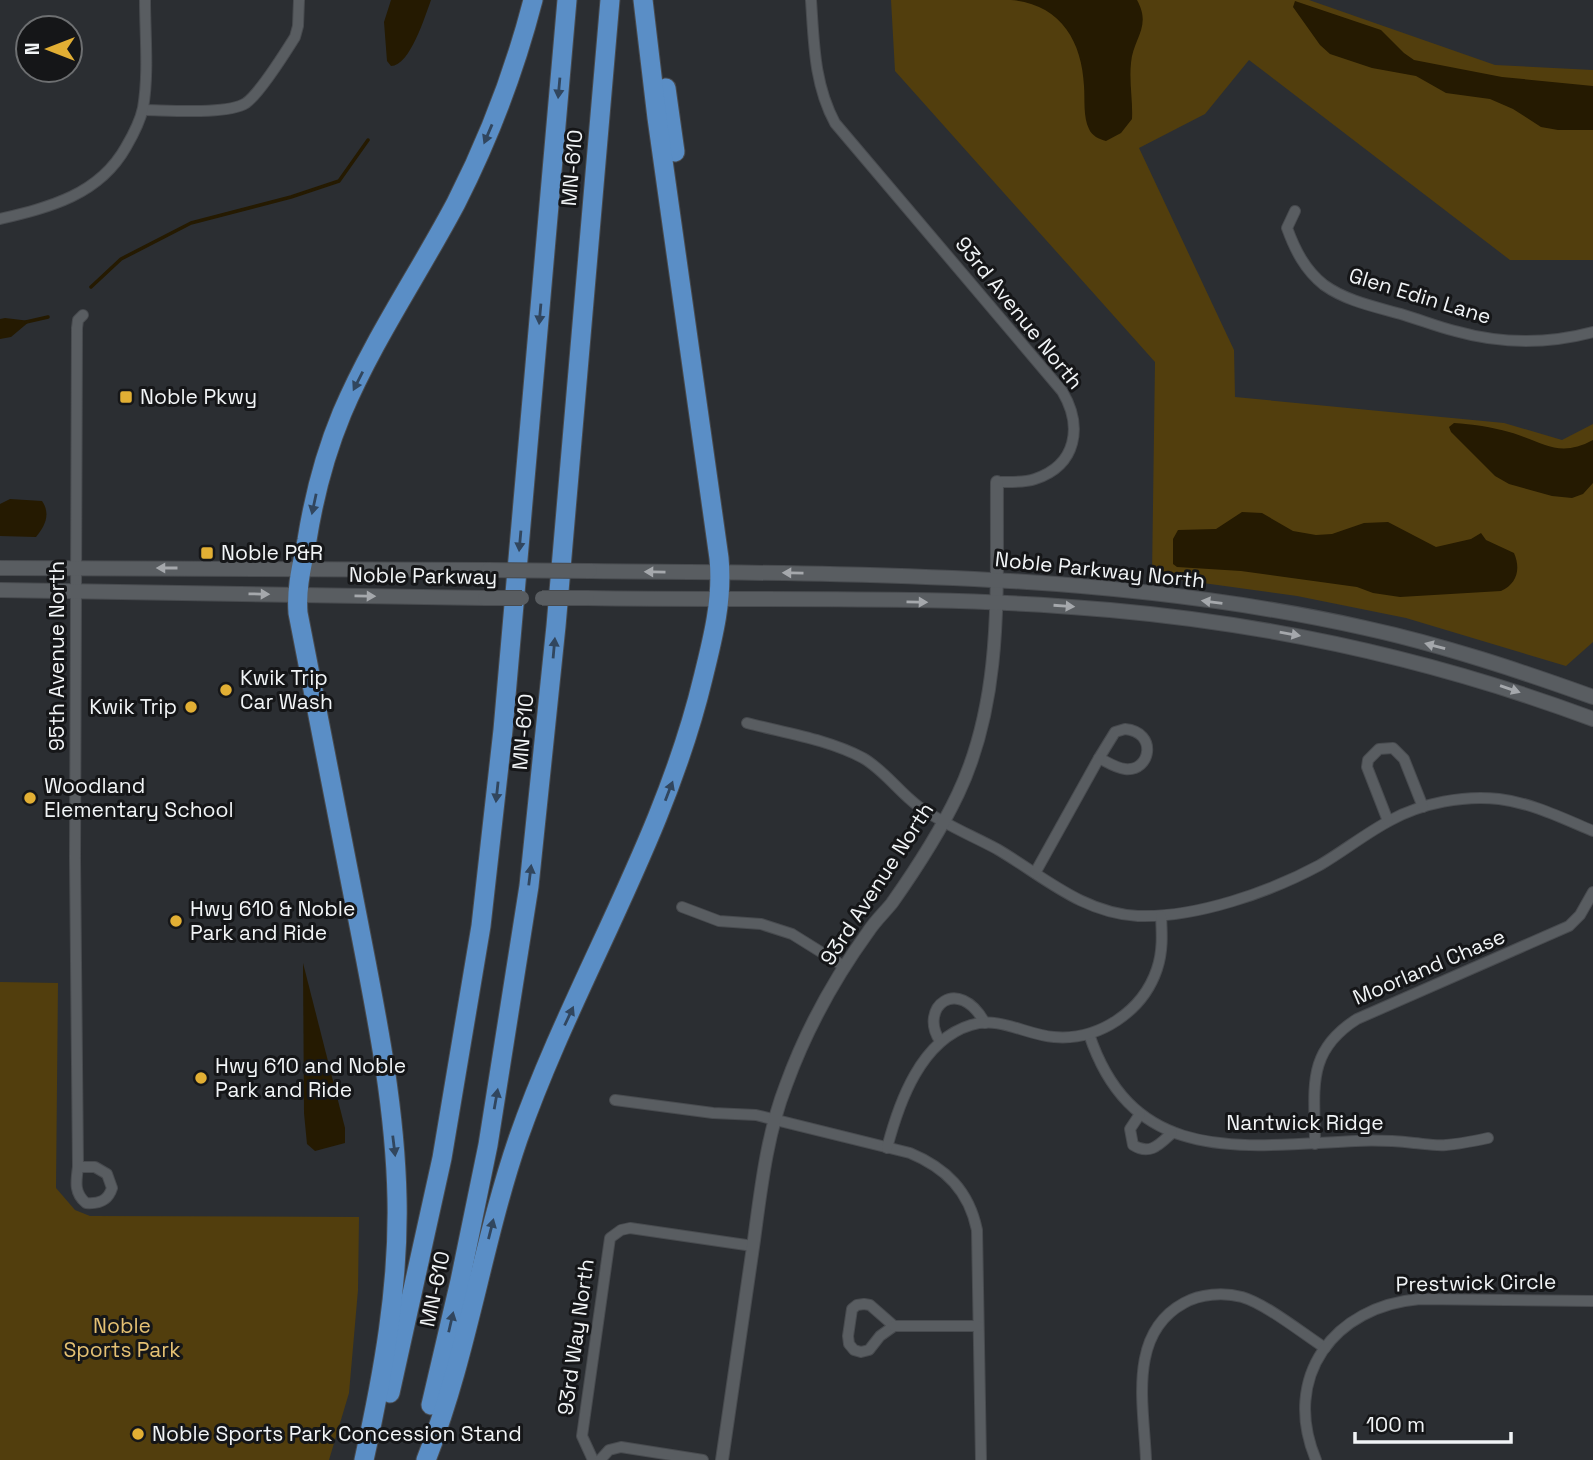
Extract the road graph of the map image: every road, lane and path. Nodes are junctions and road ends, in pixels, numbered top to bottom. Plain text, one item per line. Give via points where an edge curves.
1 (145, 0) edge
2 (299, 0) edge
3 (533, 0) edge
4 (610, 0) edge
5 (643, 0) edge
6 (649, 0) edge
7 (811, 0) edge
8 (566, 10) edge
9 (143, 110) junction
10 (1295, 211) dead end
11 (0, 219) edge
12 (83, 315) dead end
13 (1593, 332) edge
14 (708, 479) junction
15 (997, 482) joint
16 (0, 568) edge
17 (76, 568) junction
18 (302, 568) junction
19 (590, 571) joint
20 (721, 572) junction
21 (996, 580) junction
22 (0, 590) edge
23 (76, 590) junction
24 (297, 595) junction
25 (720, 599) junction
26 (996, 603) junction
27 (1593, 697) edge
28 (1593, 719) edge
29 (747, 723) dead end
30 (1099, 758) junction
31 (1423, 807) junction
32 (1388, 821) junction
33 (943, 822) junction
34 (1593, 831) edge
35 (1035, 873) junction
36 (1593, 892) edge
37 (682, 907) dead end
38 (1161, 916) junction
39 (845, 967) junction
40 (985, 1023) junction
41 (1089, 1034) junction
42 (940, 1041) junction
43 (615, 1100) dead end
44 (1140, 1114) junction
45 (775, 1120) junction
46 (1172, 1133) junction
47 (1488, 1138) dead end
48 (1315, 1144) junction
49 (887, 1148) junction
50 (78, 1167) dead end
51 (753, 1246) junction
52 (1593, 1301) edge
53 (894, 1326) junction
54 (978, 1326) junction
55 (1325, 1348) junction
56 (364, 1460) edge
57 (373, 1460) edge
58 (417, 1460) edge
59 (426, 1460) edge
60 (593, 1460) edge
61 (600, 1460) edge
62 (703, 1460) edge
63 (722, 1460) edge
64 (981, 1460) edge
65 (1146, 1460) edge
66 (1316, 1460) edge

1 - 9 street
2 - 9 street via 295,37 246,103 224,110
3 -> 18 highway via 505,92 478,158 344,409 319,481
58 -> 4 highway, MN-610 via 476,1210 529,887
5 - 14 highway
6 - 14 highway via 665,76 714,430
7 - 15 street, 93rd Avenue North via 818,84 835,123 1070,405 1074,437 1060,465 1032,480
8 -> 57 highway, MN-610 via 505,717 481,926 442,1158
9 - 11 street via 122,155 97,182 65,201
10 - 13 street, Glen Edin Lane via 1287,228 1295,249 1307,268 1341,296 1485,338 1547,341
12 - 17 street, 95th Avenue North via 77,328
14 - 20 highway
15 - 21 street, 93rd Avenue North
16 - 17 main road, Noble Parkway
18 -> 17 main road, Noble Parkway
17 - 23 street, 95th Avenue North
18 - 19 main road, Noble Parkway, bridge
18 - 24 highway
20 -> 19 main road, Noble Parkway North
21 -> 20 main road, Noble Parkway North
20 - 25 highway
21 - 26 street, 93rd Avenue North
27 -> 21 main road, Noble Parkway North via 1458,652 1322,619 1109,589
22 - 23 main road, Noble Parkway
23 -> 24 main road, Noble Parkway
23 - 50 street, 95th Avenue North
24 -> 25 main road, Noble Parkway, bridge
24 -> 56 highway via 380,1039 397,1200 384,1364
25 -> 26 main road, Noble Parkway North
59 -> 25 highway via 518,1139 671,785 699,696
26 -> 28 main road, Noble Parkway North via 1166,615 1354,646 1493,684
26 - 33 street, 93rd Avenue North via 987,709 975,752
29 - 33 street via 856,755
30 - 30 street via 1115,732 1134,730 1147,743 1144,761 1136,768 1126,770
30 - 35 street
31 - 32 street
31 - 32 street via 1404,759 1393,748 1379,749 1367,767
31 - 34 street via 1472,798 1498,799 1525,803
32 - 38 street via 1328,860 1281,883 1215,905
33 - 35 street
33 - 39 street, 93rd Avenue North
35 - 38 street via 1091,906 1114,913
36 - 48 street, Moorland Chase via 1569,926 1342,1028 1322,1053 1317,1069
37 - 39 street via 719,920 761,924 792,934
38 - 41 street via 1162,948 1150,986 1124,1016
39 - 45 street, 93rd Avenue North via 799,1051
40 - 41 street via 1054,1037
40 - 42 street
40 - 42 street via 971,1003 947,1000 934,1015
41 - 44 street, Nantwick Ridge via 1103,1069
42 - 49 street via 903,1101
43 - 45 street
44 - 46 street, Nantwick Ridge
44 - 46 street via 1130,1129 1133,1145 1139,1149 1155,1148
45 - 49 street
45 - 51 street, 93rd Avenue North
46 - 48 street, Nantwick Ridge via 1211,1143
47 - 48 street, Nantwick Ridge via 1444,1146 1358,1141
49 - 54 street via 910,1153 944,1171 958,1185 975,1220 978,1239
51 - 60 street, 93rd Way North via 630,1228 610,1238 582,1436
51 - 63 street, 93rd Avenue North
52 - 55 street, Prestwick Circle via 1397,1301 1356,1318
53 - 53 street via 870,1305 857,1305 850,1316 849,1344 854,1350 869,1350
53 - 54 street
54 - 64 street
55 - 65 street via 1242,1297 1205,1295 1171,1310 1148,1340 1143,1358
55 - 66 street, Prestwick Circle via 1310,1380 1305,1413
61 - 62 street via 609,1450 621,1447

